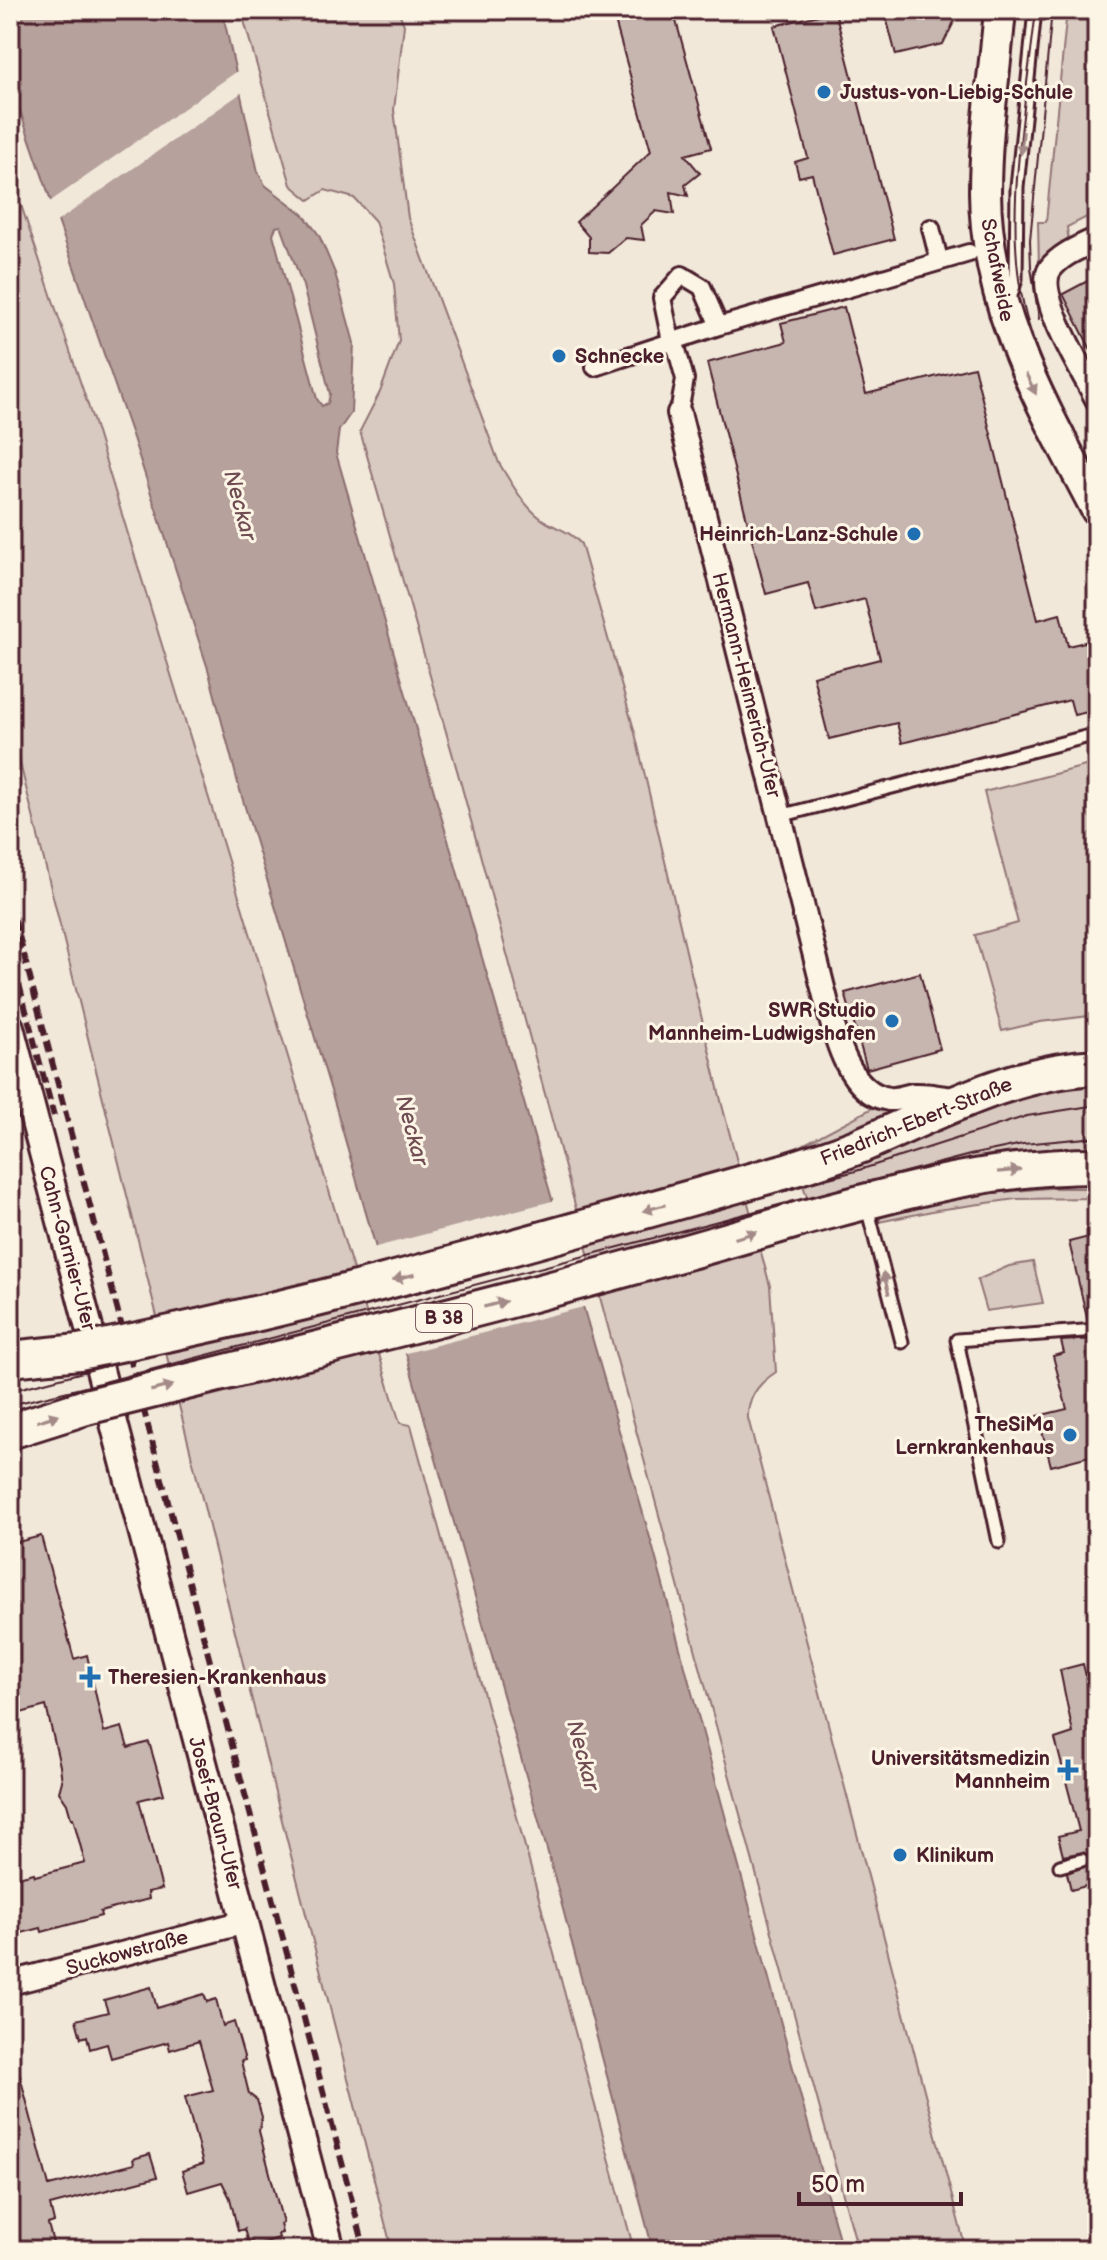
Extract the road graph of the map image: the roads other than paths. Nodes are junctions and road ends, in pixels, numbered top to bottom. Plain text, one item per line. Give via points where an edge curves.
1 (1000, 10) edge
2 (1035, 10) edge
3 (931, 228) dead end
4 (1097, 239) edge
5 (979, 250) junction
6 (939, 260) junction
7 (1004, 311) junction
8 (719, 326) junction
9 (671, 341) junction
10 (595, 367) dead end
11 (1097, 399) edge
12 (679, 413) joint
13 (1097, 510) edge
14 (1097, 734) edge
15 (780, 816) junction
16 (10, 1027) edge
17 (1097, 1067) edge
18 (962, 1100) junction
19 (1097, 1166) edge
20 (869, 1216) junction
21 (1097, 1330) edge
22 (902, 1342) dead end
23 (10, 1359) edge
24 (90, 1364) junction
25 (10, 1431) edge
26 (999, 1542) dead end
27 (1082, 1860) dead end
28 (1060, 1866) dead end
29 (245, 1922) junction
30 (10, 1983) edge
31 (331, 2250) edge

1 - 5 main road, Schafweide
2 -> 7 lane via 1017,187 1016,279
3 - 6 street
4 - 11 street via 1063,256 1049,271 1047,288 1054,314
5 - 6 street
5 - 7 main road, Schafweide
6 - 8 street
7 -> 13 main road, Schafweide via 1027,376
8 - 9 street
8 - 9 street via 702,287 682,275 662,298
9 - 10 street
9 - 12 street via 685,379
12 - 15 street, Hermann-Heimerich-Ufer
14 - 15 lane, Hermann-Heimerich-Ufer
15 - 18 street, Hermann-Heimerich-Ufer via 845,1061 861,1083 887,1099 915,1095
16 - 24 street, Cahn-Garnier-Ufer
17 - 18 main road, Friedrich-Ebert-Straße / B 38 via 1021,1079
18 -> 24 main road, Friedrich-Ebert-Straße / B 38, bridge via 783,1172 198,1329
20 -> 19 main road, B 38 via 932,1184 991,1173
22 -> 20 lane
25 -> 20 main road, B 38, bridge via 800,1219
21 - 26 lane via 957,1340
23 - 24 main road, B 38
24 - 29 street, Josef-Braun-Ufer
27 - 28 lane
29 - 30 street, Suckowstraße
29 - 31 street, Josef-Braun-Ufer

